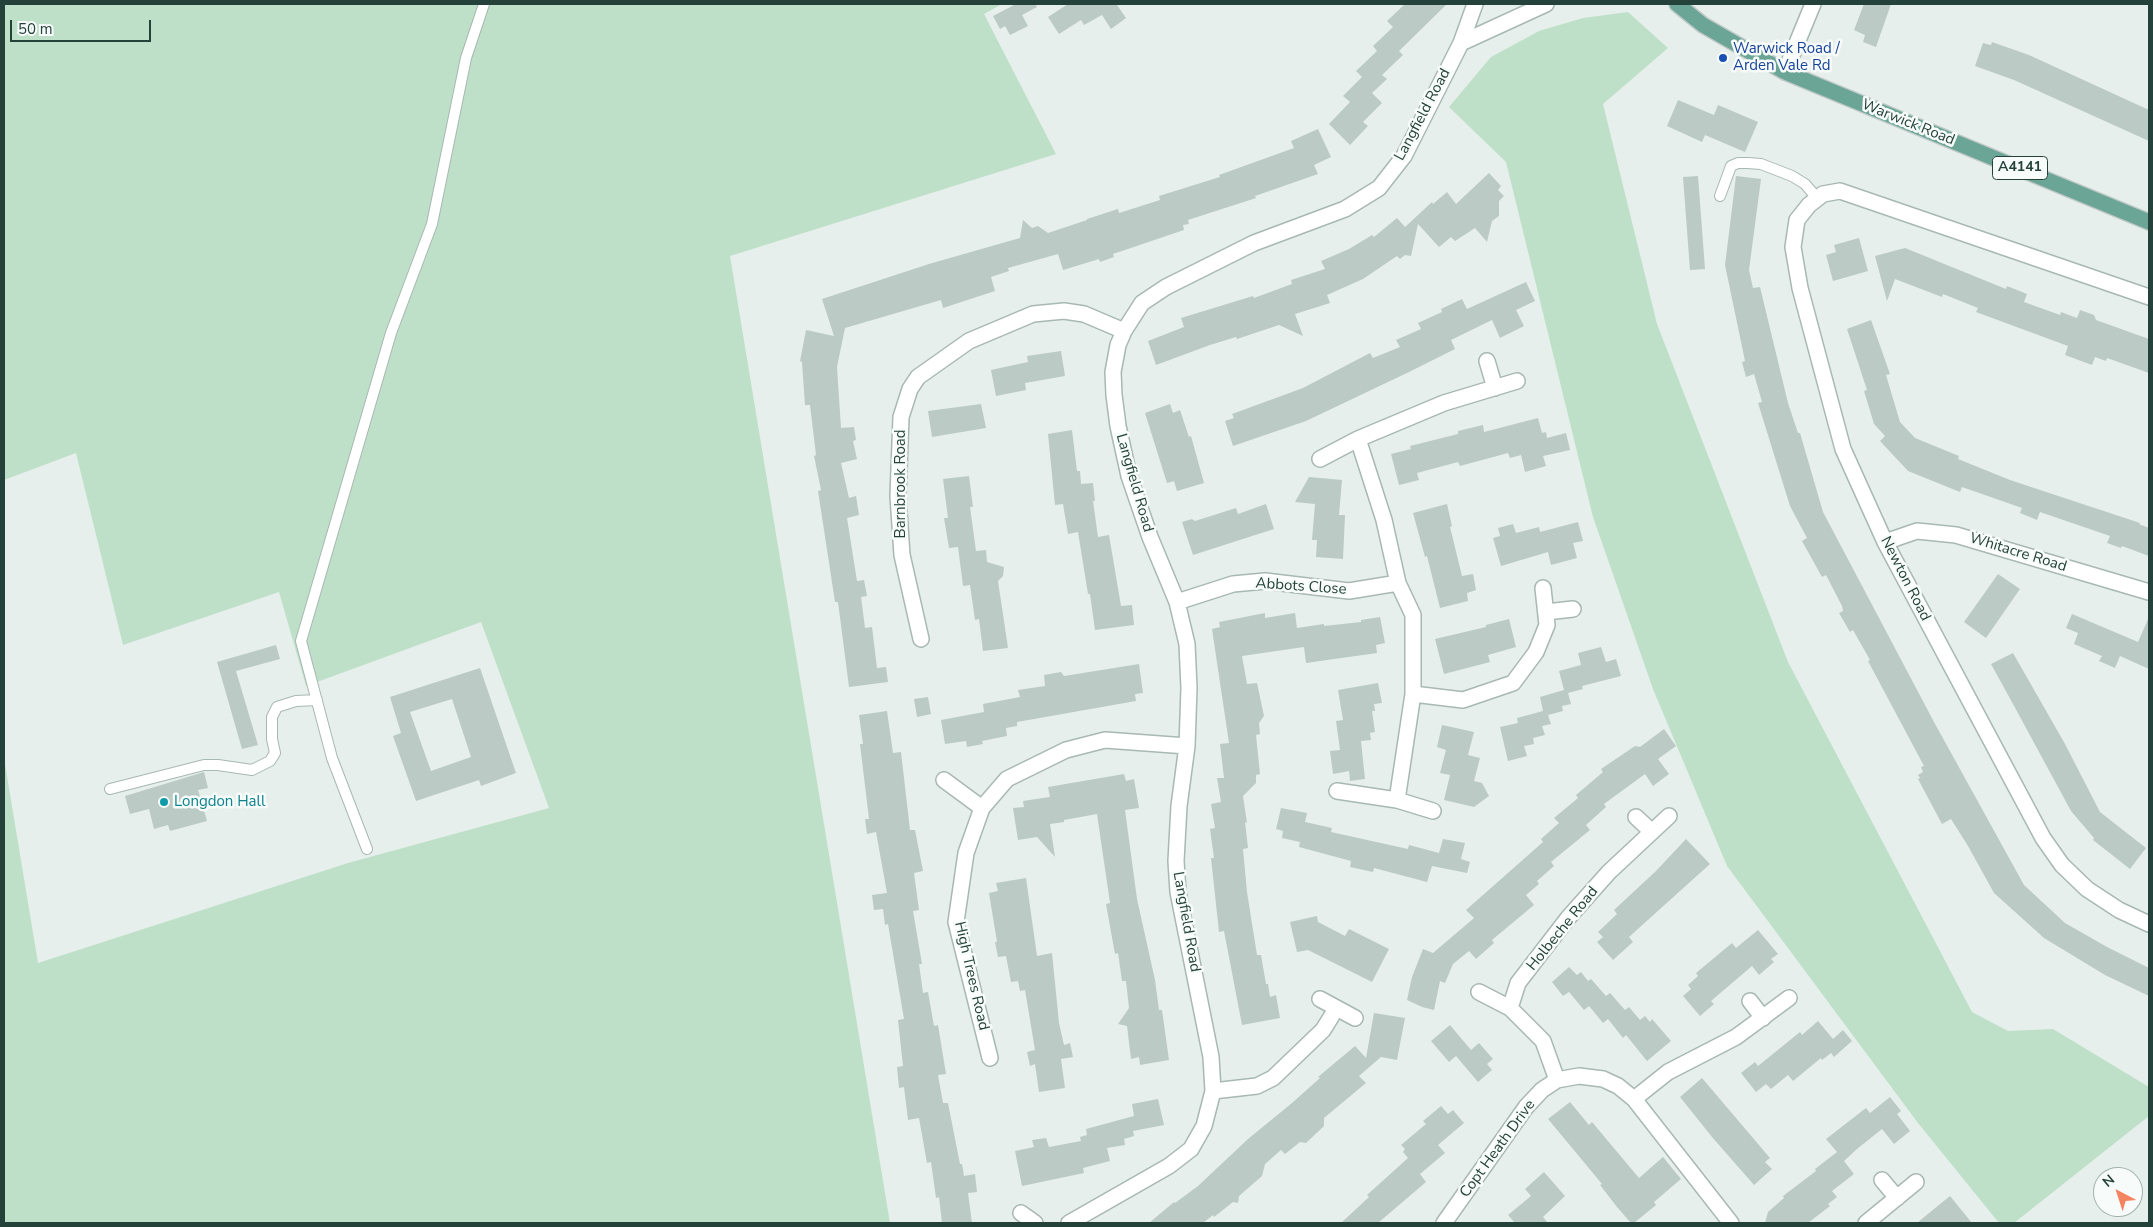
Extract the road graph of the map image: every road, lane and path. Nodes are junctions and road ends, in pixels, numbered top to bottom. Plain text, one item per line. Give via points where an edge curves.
1 (484, 4) edge
2 (1475, 4) edge
3 (1546, 4) edge
4 (1677, 4) edge
5 (1813, 4) edge
6 (1461, 43) junction
7 (1785, 72) junction
8 (1720, 196) dead end
9 (1817, 198) junction
10 (2149, 222) edge
11 (2149, 297) edge
12 (1124, 330) junction
13 (1487, 361) dead end
14 (1517, 381) dead end
15 (1495, 388) junction
16 (1358, 439) junction
17 (1320, 459) dead end
18 (1885, 542) junction
19 (1398, 583) junction
20 (1543, 588) dead end
21 (2149, 592) edge
22 (1177, 602) junction
23 (1573, 609) dead end
24 (1546, 612) junction
25 (921, 638) dead end
26 (1413, 694) junction
27 (316, 700) junction
28 (1187, 746) junction
29 (944, 780) dead end
30 (110, 789) dead end
31 (1337, 791) dead end
32 (1397, 800) junction
33 (982, 808) junction
34 (1433, 811) dead end
35 (1669, 816) dead end
36 (1636, 817) dead end
37 (1652, 832) junction
38 (367, 849) dead end
39 (2149, 924) edge
40 (1478, 992) dead end
41 (1789, 998) dead end
42 (1320, 999) dead end
43 (1750, 1001) dead end
44 (1510, 1008) junction
45 (1336, 1009) junction
46 (1355, 1018) dead end
47 (1763, 1018) junction
48 (990, 1058) dead end
49 (1557, 1080) junction
50 (1213, 1091) junction
51 (1634, 1099) junction
52 (1882, 1180) dead end
53 (1916, 1182) dead end
54 (1897, 1198) junction
55 (1021, 1213) dead end
56 (1035, 1223) edge
57 (1069, 1223) edge
58 (1444, 1223) edge
59 (1731, 1223) edge
60 (1866, 1223) edge

1 - 27 lane via 466,58 432,224 391,333 301,641
2 - 6 street, Langfield Road
3 - 6 street
4 - 7 main road, Warwick Road / A4141 via 1703,25
5 - 7 street
6 - 12 street, Langfield Road via 1404,156 1379,188 1345,209 1254,243 1166,287 1142,303
7 - 10 main road, Warwick Road / A4141
8 - 9 lane via 1731,166 1748,163 1777,168 1805,184
9 - 11 street via 1840,191
9 - 18 street, Newton Road via 1797,220 1793,247 1800,288 1843,449
12 - 22 street, Langfield Road via 1113,372 1118,426 1129,476
12 - 25 street, Barnbrook Road via 1084,314 1064,311 1033,314 969,341 918,377 910,389 901,417 898,496 902,555
13 - 15 street
14 - 15 street
15 - 16 street via 1444,403
16 - 17 street
16 - 19 street via 1384,520
18 - 21 street, Whitacre Road via 1917,532 1956,535
18 - 39 street, Newton Road via 2043,838 2062,864 2087,889 2119,910
19 - 22 street, Abbots Close via 1349,591 1265,581 1233,584
19 - 26 street via 1413,615
20 - 24 street
22 - 28 street, Langfield Road via 1187,644
23 - 24 street
24 - 26 street via 1547,625 1536,652 1513,683 1463,700
26 - 32 street
27 - 30 lane via 296,701 277,707 272,717 275,753 270,761 252,770 204,765
27 - 38 lane via 332,758
28 - 33 street, High Trees Road via 1105,740 1066,750 1008,779
28 - 50 street, Langfield Road via 1176,861 1178,892 1212,1057
29 - 33 street
31 - 32 street
32 - 34 street
33 - 48 street, High Trees Road via 966,853 956,922
35 - 37 street, Holbeche Road
36 - 37 street
37 - 44 street, Holbeche Road via 1609,872 1568,918 1518,983
40 - 44 street
41 - 47 street
42 - 45 street
43 - 47 street
44 - 49 street via 1543,1041
45 - 46 street
45 - 50 street via 1323,1030 1273,1078 1257,1086
47 - 51 street via 1736,1037 1668,1072
49 - 51 street, Copt Heath Drive via 1579,1076 1604,1079
49 - 58 street, Copt Heath Drive via 1526,1107
50 - 57 street, Langfield Road via 1204,1126 1190,1149 1169,1166
51 - 59 street, Copt Heath Drive
52 - 54 street
53 - 54 street
54 - 60 street
55 - 56 street

